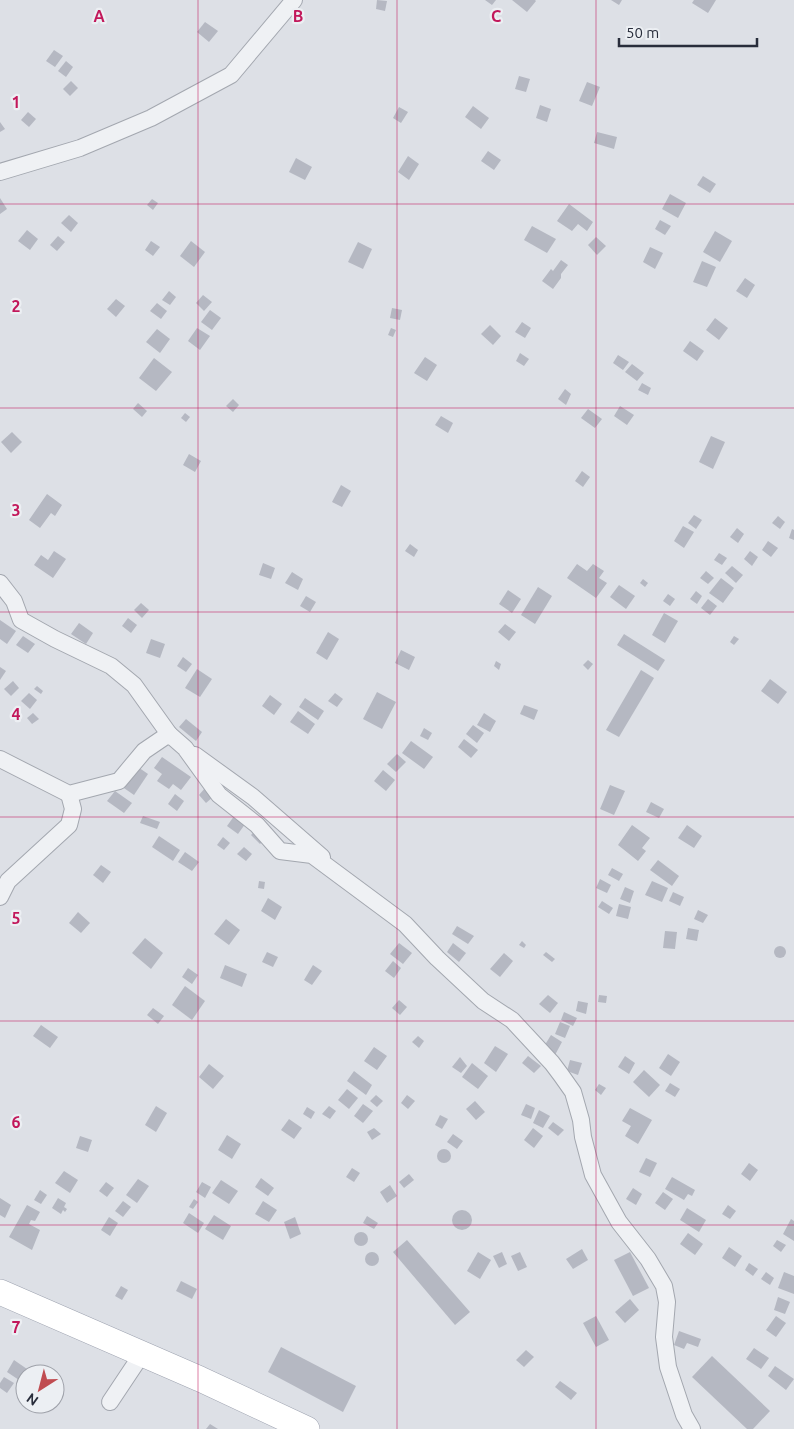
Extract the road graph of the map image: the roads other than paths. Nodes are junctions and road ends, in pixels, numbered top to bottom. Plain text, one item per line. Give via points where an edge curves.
1 (294, 0) edge
2 (0, 172) edge
3 (0, 583) edge
4 (168, 734) junction
5 (185, 748) junction
6 (0, 759) edge
7 (70, 794) junction
8 (355, 888) junction
9 (0, 897) edge
10 (0, 1292) edge
11 (142, 1354) junction
12 (110, 1402) dead end
13 (307, 1429) edge
14 (692, 1429) edge

1 - 2 street via 231,75 151,118 80,148
3 - 4 street via 14,601 21,620 111,666 134,685
4 - 5 street
4 - 7 street via 144,751 119,781
5 - 8 street via 284,822
5 - 8 street via 219,795 257,824 280,851 312,855
6 - 7 street
7 - 9 street via 73,809 69,825 8,881
8 - 14 street via 405,924 483,1001 512,1020 573,1092 594,1175 619,1222 664,1286 667,1302 664,1337 668,1367
10 - 11 main road
11 - 12 street
11 - 13 main road

